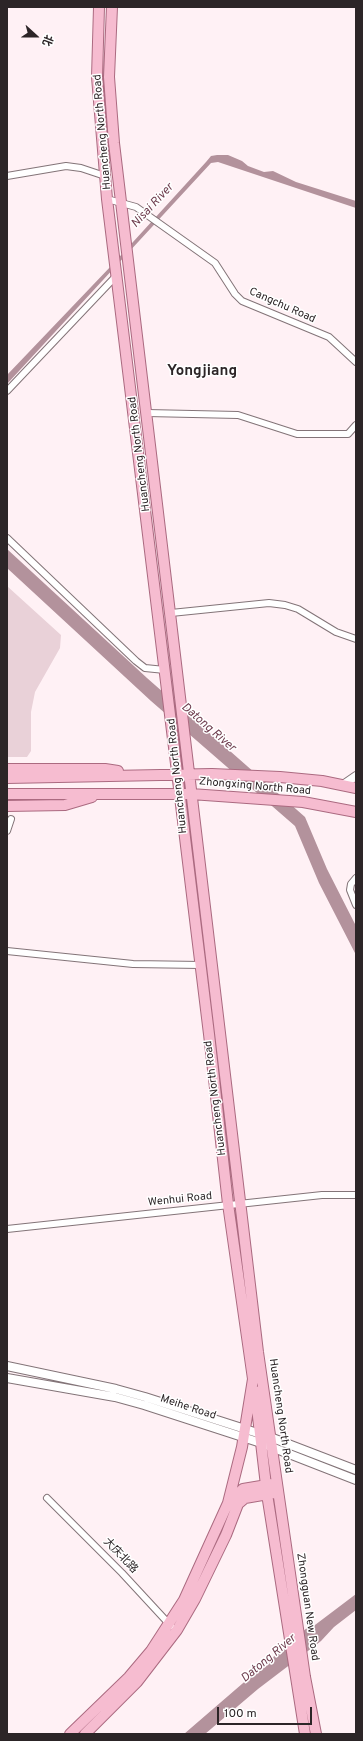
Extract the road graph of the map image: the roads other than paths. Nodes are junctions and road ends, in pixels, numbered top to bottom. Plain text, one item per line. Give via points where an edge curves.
1 (99, 7) edge
2 (112, 7) edge
3 (7, 176) edge
4 (106, 176) junction
5 (107, 198) junction
6 (122, 203) junction
7 (117, 275) junction
8 (356, 362) edge
9 (7, 392) edge
10 (147, 413) junction
11 (356, 425) edge
12 (7, 538) edge
13 (170, 613) junction
14 (356, 638) edge
15 (165, 670) junction
16 (7, 769) edge
17 (178, 774) junction
18 (190, 774) junction
19 (142, 775) junction
20 (356, 776) edge
21 (7, 778) edge
22 (342, 785) junction
23 (356, 788) edge
24 (7, 794) edge
25 (105, 794) junction
26 (180, 794) junction
27 (191, 794) junction
28 (7, 806) edge
29 (356, 812) edge
30 (11, 819) dead end
31 (7, 831) edge
32 (356, 878) edge
33 (356, 904) edge
34 (7, 951) edge
35 (201, 965) junction
36 (356, 1196) edge
37 (240, 1203) junction
38 (228, 1204) junction
39 (7, 1229) edge
40 (7, 1366) edge
41 (7, 1378) edge
42 (253, 1379) junction
43 (244, 1434) junction
44 (261, 1439) junction
45 (271, 1442) junction
46 (356, 1470) edge
47 (356, 1480) edge
48 (272, 1489) junction
49 (47, 1498) dead end
50 (228, 1503) junction
51 (173, 1627) junction
52 (70, 1734) edge
53 (86, 1734) edge
54 (305, 1734) edge
55 (316, 1734) edge

1 - 4 main road, Huancheng North Road via 97,77
2 - 6 main road, Huancheng North Road via 109,77
3 - 4 street via 66,166
4 - 5 main road, Huancheng North Road
5 - 6 street, Cangchu Road
5 - 7 main road, Huancheng North Road
6 - 8 street, Cangchu Road via 136,207 215,263 242,301 329,337
6 - 10 main road, Huancheng North Road
7 - 9 street
7 - 15 main road, Huancheng North Road
10 - 11 street via 238,415 297,434 348,434
10 - 13 main road, Huancheng North Road
12 - 15 street via 136,661 145,668
13 - 14 street via 269,603 285,605 298,609 336,632
13 - 18 main road, Huancheng North Road
15 - 17 main road, Huancheng North Road
16 - 19 main road via 105,769
17 - 18 main road, Zhongxing North Road
17 - 19 main road, Zhongxing North Road
17 - 26 main road, Huancheng North Road
18 - 22 main road, Zhongxing North Road via 242,774 315,780
18 - 27 main road, Huancheng North Road
19 - 21 main road, Zhongxing North Road
20 - 22 street
22 - 23 main road, Zhongxing North Road
24 - 25 main road, Zhongxing North Road
25 - 26 main road, Zhongxing North Road
25 - 28 main road via 65,805
26 - 27 main road, Zhongxing North Road
26 - 35 main road, Huancheng North Road
27 - 29 main road, Zhongxing North Road via 303,802
27 - 37 main road, Huancheng North Road
30 - 31 street
32 - 33 street via 350,890
34 - 35 street via 133,964
35 - 38 main road, Huancheng North Road
36 - 37 street, Wenhui Road via 322,1195
37 - 38 street, Wenhui Road
37 - 45 main road, Huancheng North Road
38 - 39 street, Wenhui Road
38 - 42 main road, Huancheng North Road
40 - 43 street, Meihe Road via 116,1389
41 - 43 street, Meihe Road via 115,1397
42 - 43 main road, Huancheng North Road
42 - 44 main road, Huancheng North Road
43 - 44 street, Meihe Road
43 - 50 main road, Huancheng North Road
44 - 45 street, Meihe Road
44 - 48 main road, Huancheng North Road
45 - 46 street, Meihe Road
45 - 47 street, Meihe Road
45 - 48 main road, Huancheng North Road
48 - 50 main road, Huancheng North Road via 243,1489
48 - 51 main road, Huancheng North Road via 245,1498 238,1504 226,1536
48 - 54 main road, Zhongguan New Road via 290,1642
48 - 55 main road, Zhongguan New Road
49 - 51 street, 大庆北路
50 - 51 main road, Huancheng North Road
51 - 52 main road, Huancheng North Road via 129,1677
51 - 53 main road, Huancheng North Road via 137,1682

